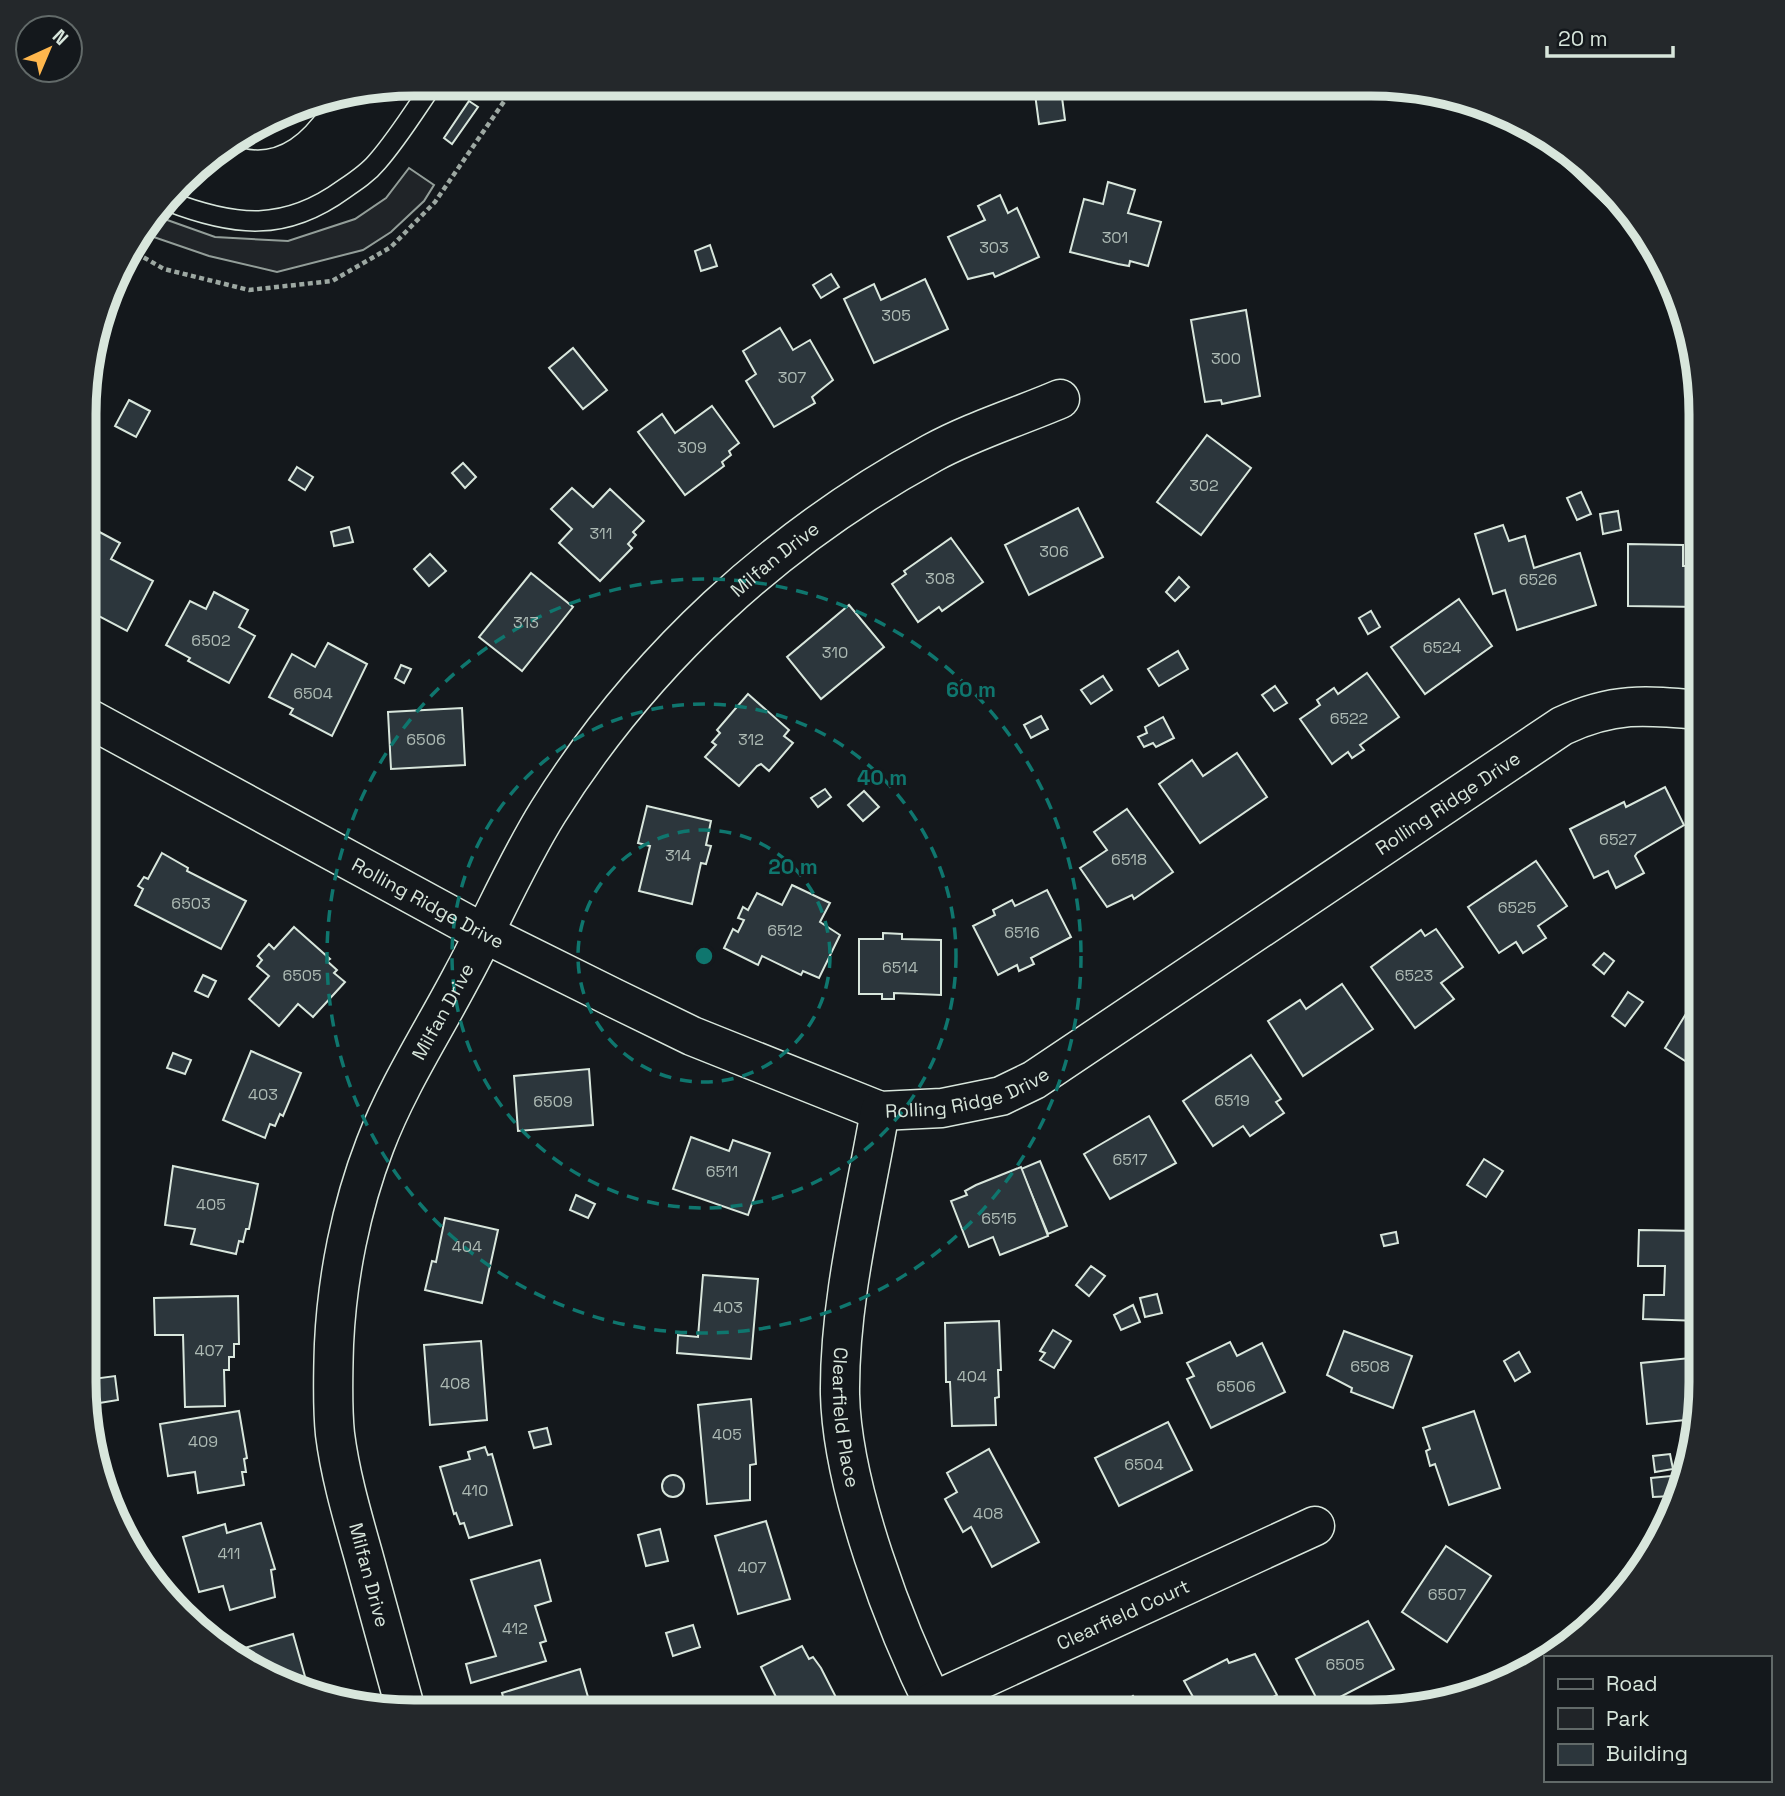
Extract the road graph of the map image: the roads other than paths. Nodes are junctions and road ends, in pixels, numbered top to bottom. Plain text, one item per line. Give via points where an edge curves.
1 (424, 96) edge
2 (298, 118) edge
3 (254, 140) edge
4 (176, 204) edge
5 (1060, 399) dead end
6 (1689, 710) edge
7 (96, 722) edge
8 (485, 934) junction
9 (880, 1111) junction
10 (1315, 1526) dead end
11 (403, 1699) edge
12 (931, 1700) edge
13 (949, 1700) edge

1 - 4 lane via 377,163 320,206 270,221 229,219
2 - 3 lane via 285,133
5 - 8 street, Milfan Drive via 936,451 845,504 755,571 717,606 637,693 551,808 519,861
6 - 9 street, Rolling Ridge Drive via 1612,707 1562,726 1034,1080 1001,1096 942,1108
7 - 8 street, Rolling Ridge Drive
8 - 9 street, Rolling Ridge Drive via 692,1036
8 - 11 street, Milfan Drive via 374,1147 348,1241 335,1329 335,1435
9 - 12 street, Clearfield Place via 842,1338 843,1428 858,1506
10 - 13 street, Clearfield Court

